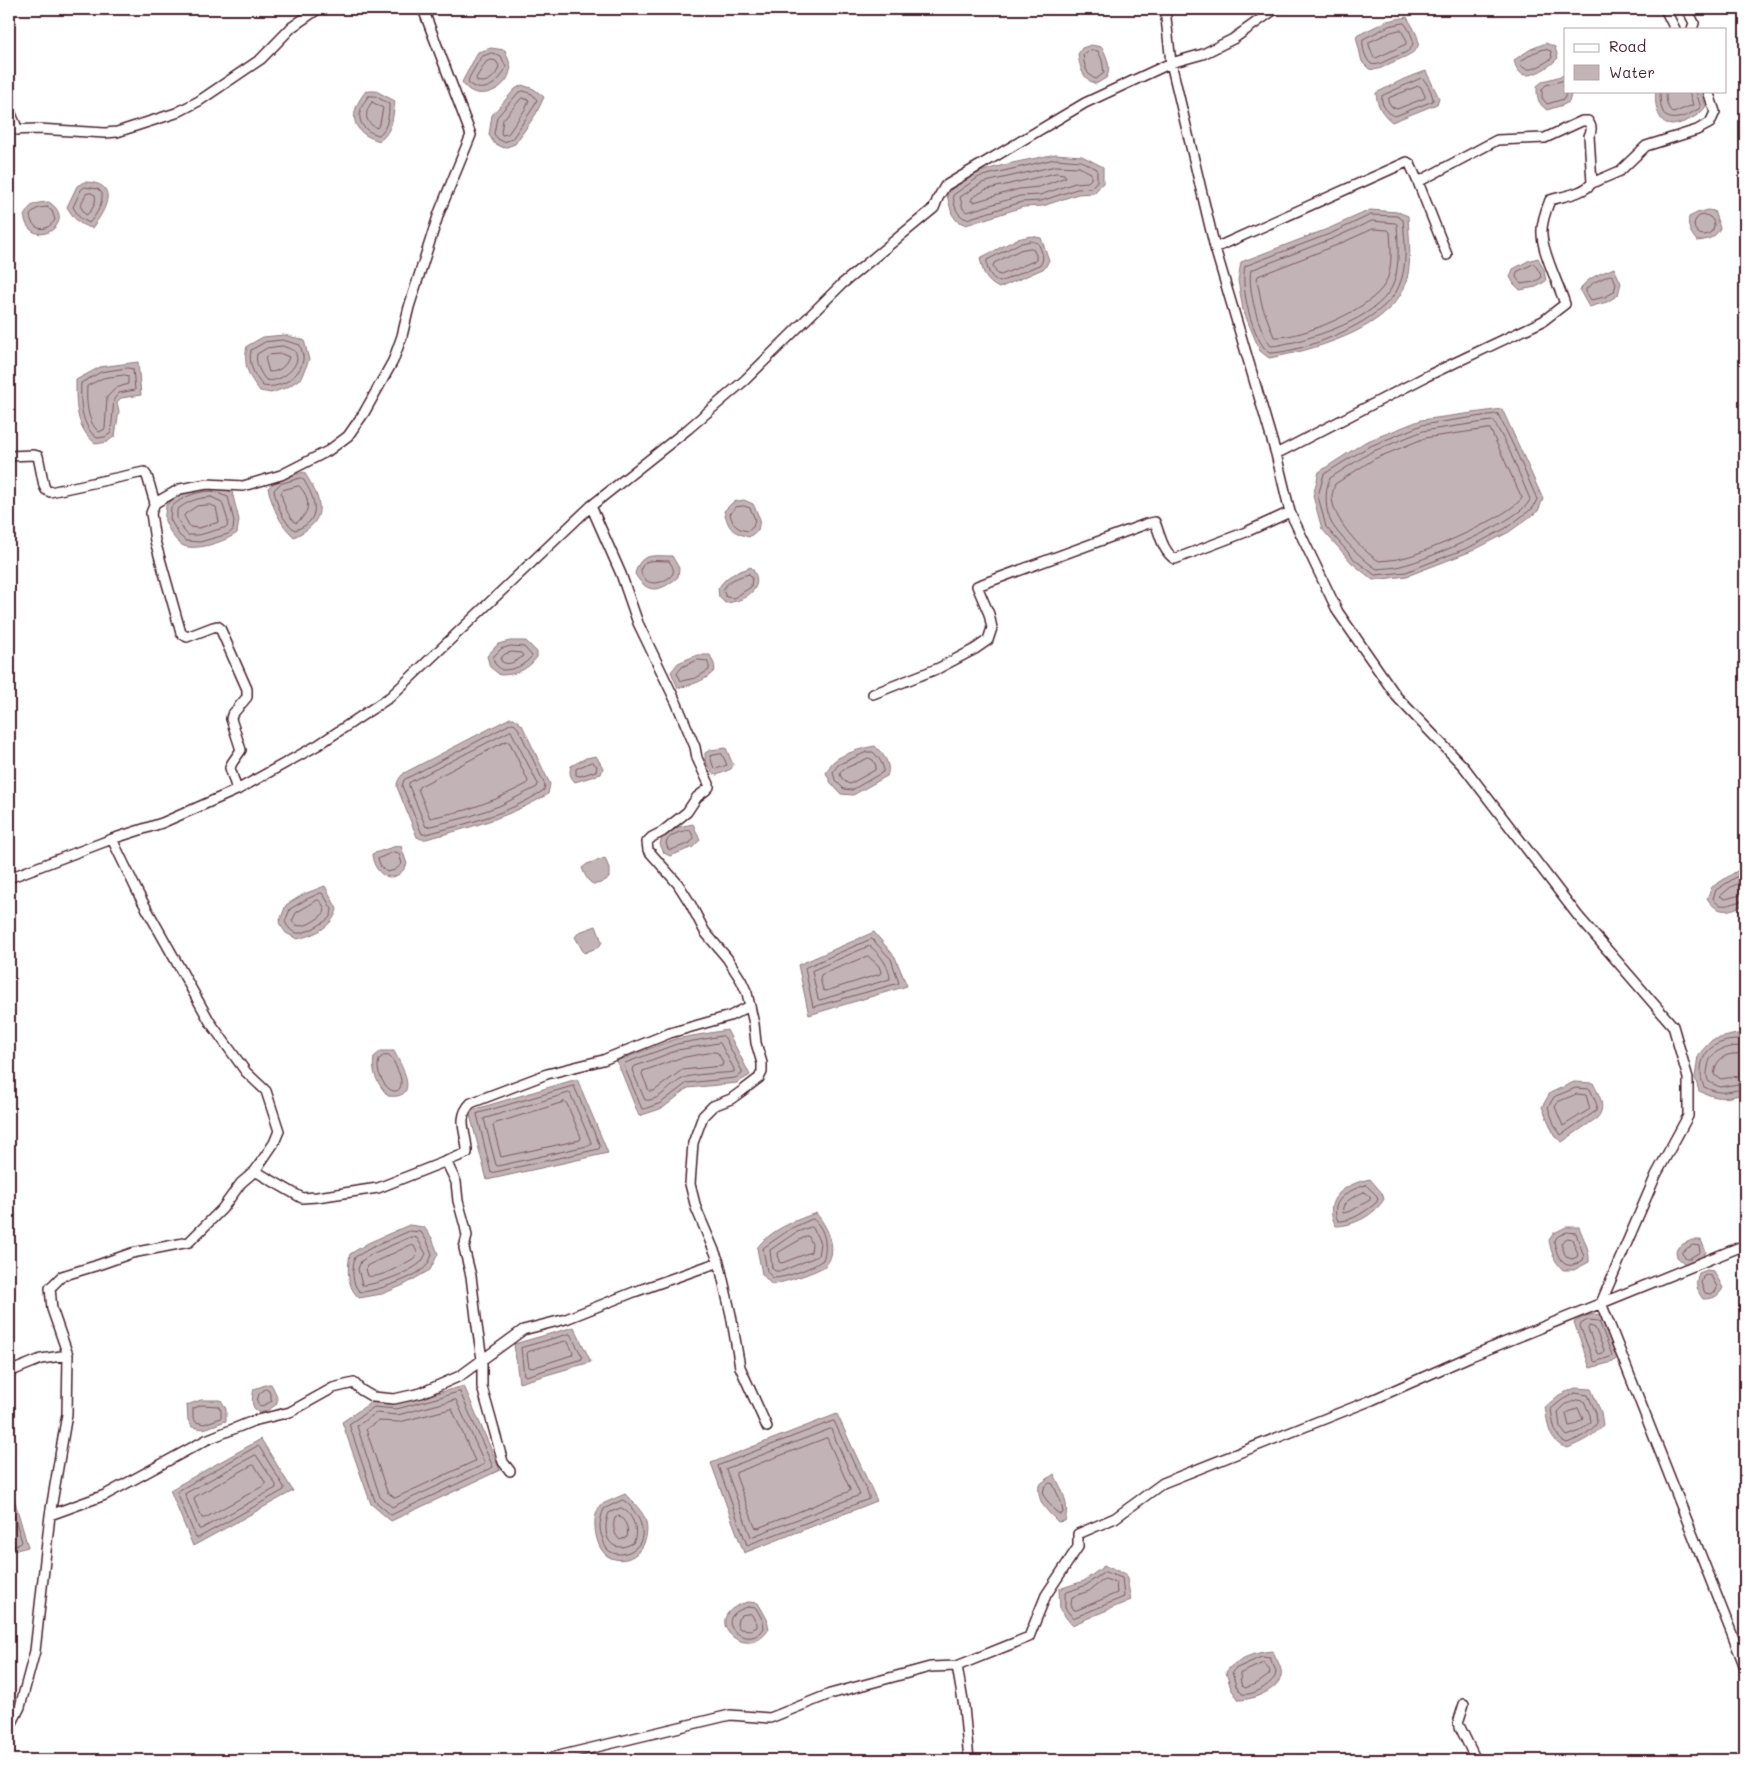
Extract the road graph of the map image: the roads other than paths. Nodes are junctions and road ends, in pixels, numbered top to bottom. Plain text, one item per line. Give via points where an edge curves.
1 (318, 9) edge
2 (423, 9) edge
3 (1165, 9) edge
4 (1275, 9) edge
5 (1665, 9) edge
6 (1687, 9) edge
7 (1674, 28) edge
8 (1692, 28) edge
9 (1171, 63) junction
10 (1708, 92) edge
11 (9, 109) edge
12 (14, 130) edge
13 (1418, 182) junction
14 (1592, 183) junction
15 (1215, 248) junction
16 (1447, 255) dead end
17 (1276, 454) junction
18 (9, 456) edge
19 (155, 503) junction
20 (591, 506) junction
21 (1290, 512) junction
22 (872, 694) dead end
23 (238, 790) junction
24 (112, 839) junction
25 (9, 878) edge
26 (750, 1006) junction
27 (446, 1161) junction
28 (255, 1171) junction
29 (1745, 1245) edge
30 (718, 1262) junction
31 (1601, 1303) junction
32 (68, 1355) junction
33 (482, 1359) junction
34 (9, 1372) edge
35 (767, 1427) dead end
36 (510, 1471) dead end
37 (50, 1515) junction
38 (958, 1666) junction
39 (1745, 1667) edge
40 (1464, 1704) dead end
41 (9, 1729) edge
42 (553, 1759) edge
43 (542, 1760) edge
44 (969, 1760) edge
45 (1476, 1760) edge

1 - 12 street via 292,28 261,59 176,113 117,132
2 - 19 street via 471,135 439,213 402,336 364,413 348,436 328,451 281,475 243,486 206,484 180,489
3 - 9 street
4 - 9 street via 1234,39 1203,54
5 - 7 street
6 - 8 street via 1694,23
9 - 15 street
9 - 20 street via 1085,103 945,186 934,208 842,284 745,380
10 - 14 street via 1716,112 1710,123 1646,146 1620,171
11 - 12 street
13 - 14 street via 1497,140 1545,138 1588,121 1592,130 1589,136
13 - 15 street via 1407,162
13 - 16 street
14 - 17 street via 1588,188 1550,200 1546,210 1541,235 1565,304 1543,321
15 - 17 street
17 - 21 street
18 - 19 street via 38,456 44,486 50,492 144,472
19 - 23 street via 151,513 156,541 181,633 186,636 217,626 220,628 247,688 247,697 231,719 241,750 230,768
20 - 23 street via 390,697 318,745
20 - 26 street via 638,623 677,704 709,787 687,812 647,842 648,850 678,884 705,932 737,973
21 - 22 street via 1176,559 1166,549 1155,522 1146,524 977,586 992,628 988,640 939,668
21 - 31 street via 1338,612 1398,697 1464,767 1578,916 1673,1026 1688,1078 1688,1116 1656,1175
23 - 24 street
24 - 25 street
24 - 28 street via 139,895 210,1022 246,1072 266,1091 279,1131
26 - 27 street via 730,1016 670,1033 603,1060 547,1074 471,1103 463,1117 467,1153
26 - 30 street via 762,1072 742,1091 713,1106 703,1116 693,1143 690,1184
27 - 28 street via 378,1188 302,1198
27 - 33 street via 456,1182 465,1226 464,1248
28 - 32 street via 189,1242 132,1252 62,1276 50,1288 52,1309
29 - 31 street
30 - 33 street via 566,1319 523,1330
30 - 35 street via 740,1366
31 - 38 street via 1372,1400 1163,1483 1115,1518 1078,1534 1078,1547 1046,1595 1029,1638
31 - 39 street
32 - 34 street via 42,1359
32 - 37 street via 67,1414
33 - 36 street via 482,1387 503,1462
33 - 37 street via 452,1380 421,1393 394,1399 373,1397 354,1383 333,1388 290,1412 253,1421 206,1440 105,1495
37 - 41 street via 35,1652 20,1707
38 - 42 street via 930,1667 830,1694 770,1718 730,1715
38 - 44 street
40 - 45 street via 1458,1722
42 - 43 street

